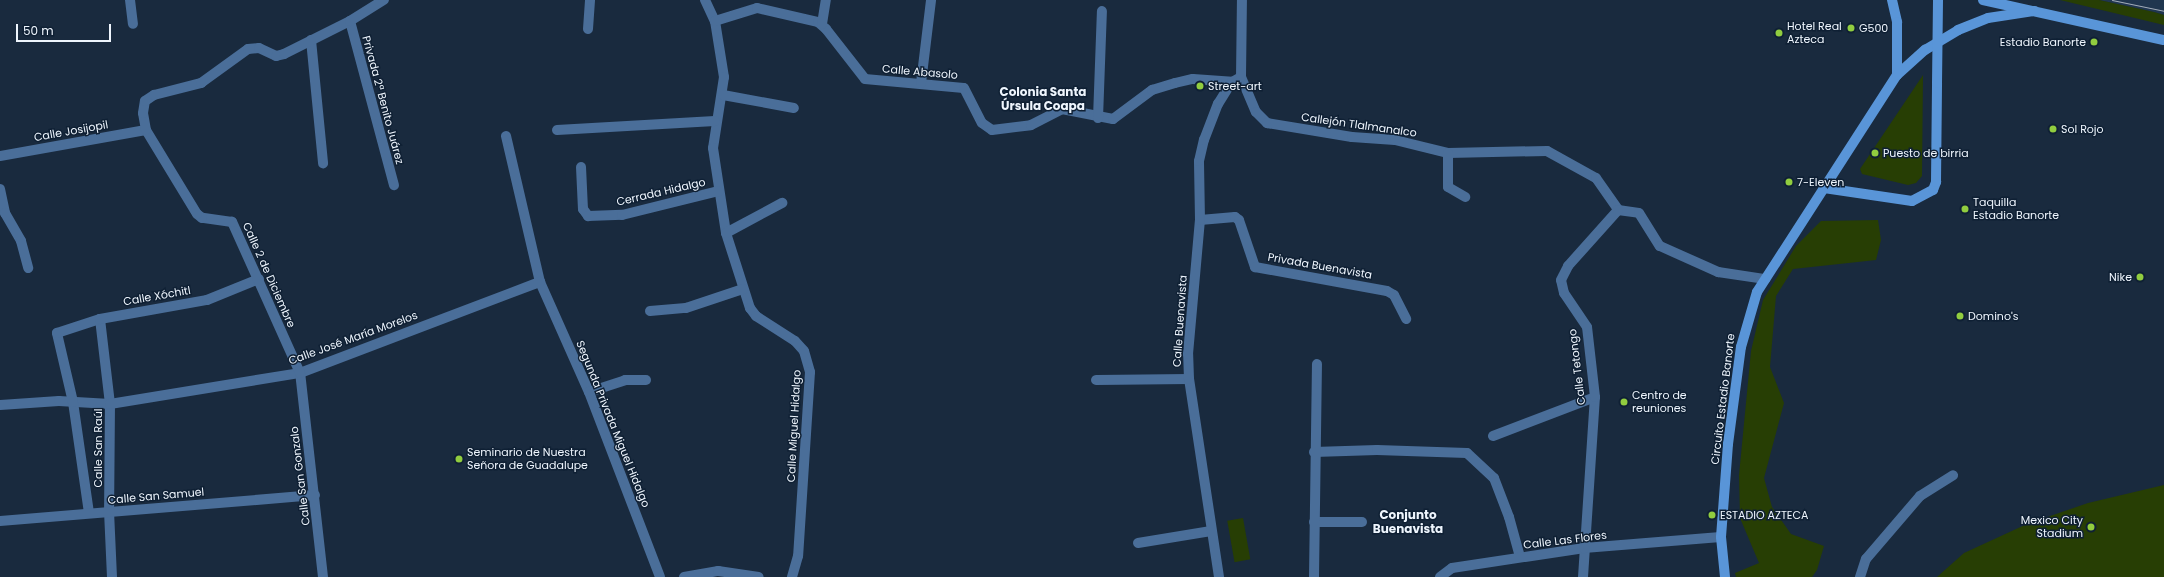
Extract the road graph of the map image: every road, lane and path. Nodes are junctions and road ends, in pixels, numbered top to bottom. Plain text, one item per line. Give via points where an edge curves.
1 (130, 0) edge
2 (384, 0) edge
3 (590, 0) edge
4 (705, 0) edge
5 (826, 0) edge
6 (930, 0) edge
7 (1242, 0) edge
8 (1892, 0) edge
9 (1938, 0) edge
10 (1983, 0) edge
11 (1102, 11) dead end
12 (2034, 11) junction
13 (350, 21) junction
14 (715, 21) junction
15 (133, 24) dead end
16 (822, 24) junction
17 (588, 29) dead end
18 (310, 40) junction
19 (2164, 40) edge
20 (1897, 75) junction
21 (1237, 80) junction
22 (921, 83) junction
23 (723, 95) junction
24 (794, 108) dead end
25 (1098, 118) junction
26 (715, 122) junction
27 (146, 130) junction
28 (557, 130) dead end
29 (506, 136) dead end
30 (1448, 153) junction
31 (0, 156) edge
32 (323, 163) dead end
33 (581, 167) dead end
34 (394, 185) dead end
35 (1824, 188) junction
36 (0, 189) edge
37 (719, 191) junction
38 (1465, 197) dead end
39 (782, 203) dead end
40 (1618, 210) junction
41 (3, 213) edge
42 (1200, 220) junction
43 (726, 233) junction
44 (28, 268) dead end
45 (259, 279) junction
46 (1765, 279) junction
47 (540, 282) junction
48 (743, 289) junction
49 (650, 311) dead end
50 (100, 319) junction
51 (1406, 319) dead end
52 (1317, 364) dead end
53 (300, 373) junction
54 (1189, 379) junction
55 (646, 380) dead end
56 (1096, 380) dead end
57 (589, 392) junction
58 (1595, 396) junction
59 (74, 402) junction
60 (110, 404) junction
61 (0, 405) edge
62 (1493, 436) dead end
63 (1314, 452) junction
64 (1953, 475) dead end
65 (315, 495) junction
66 (109, 511) junction
67 (89, 513) junction
68 (0, 521) edge
69 (1314, 522) junction
70 (1362, 522) dead end
71 (1211, 532) junction
72 (1721, 537) junction
73 (1138, 543) dead end
74 (1584, 548) junction
75 (1520, 558) junction
76 (112, 577) edge
77 (323, 577) edge
78 (660, 577) edge
79 (684, 577) edge
80 (759, 577) edge
81 (792, 577) edge
82 (1219, 577) edge
83 (1314, 577) edge
84 (1440, 577) edge
85 (1583, 577) edge
86 (1724, 577) edge
87 (1860, 577) edge

1 - 15 street
2 - 13 street
3 - 17 street
4 - 14 street, Calle Miguel Hidalgo
5 - 16 street
6 - 22 street
7 - 21 street
8 - 20 main road via 1897,22
9 - 35 main road, bridge via 1936,182 1933,190 1912,201
10 - 12 main road
11 - 25 street
12 - 19 main road
12 - 20 main road, Circuito Estadio Banorte via 1988,18 1958,30 1925,50
13 - 18 street
13 - 34 street, Privada 2ª Benito Juárez
14 - 16 street via 757,8
14 - 23 street, Calle Miguel Hidalgo via 724,77
16 - 22 street, Calle Abasolo via 865,79
18 - 27 street via 276,56 259,48 248,49 202,83 154,95 145,101 143,113
18 - 32 street
20 - 35 main road, Circuito Estadio Banorte
21 - 25 street, Calle Abasolo via 1193,80 1175,83 1152,90 1113,119
21 - 30 street, Callejón Tlalmanalco via 1256,112 1267,123 1352,137 1395,140
21 - 42 street, Calle Buenavista via 1218,104 1204,140 1199,161
22 - 25 street, Calle Abasolo via 964,88 982,123 992,130 1031,125 1062,109
23 - 24 street
23 - 26 street, Calle Miguel Hidalgo
26 - 28 street
26 - 37 street, Calle Miguel Hidalgo via 713,148
27 - 31 street, Calle Josijopil
27 - 45 street, Calle 2 de Diciembre via 197,214 202,218 232,222
29 - 47 street, Segunda Privada Miguel Hidalgo
30 - 38 street via 1448,187
30 - 40 street, Callejón Tlalmanalco via 1547,152 1596,178
33 - 37 street, Cerrada Hidalgo via 583,209 588,216 622,215
35 - 46 main road, Circuito Estadio Banorte
36 - 41 street
37 - 43 street, Calle Miguel Hidalgo
39 - 43 street
40 - 46 street via 1639,213 1660,246 1718,272
40 - 58 street, Calle Tetongo via 1568,266 1561,280 1564,293 1587,327
41 - 44 street via 21,241
42 - 51 street, Privada Buenavista via 1235,217 1239,220 1255,267 1387,291 1394,295
42 - 54 street, Calle Buenavista via 1188,354
43 - 48 street, Calle Miguel Hidalgo
45 - 50 street, Calle Xóchitl via 207,300
45 - 53 street, Calle 2 de Diciembre
46 - 72 main road, Circuito Estadio Banorte via 1752,304 1741,347 1728,444
47 - 53 street, Calle José María Morelos
47 - 57 street, Segunda Privada Miguel Hidalgo
48 - 49 street via 686,308
48 - 81 street, Calle Miguel Hidalgo via 756,316 795,342 808,362 810,372 798,556
50 - 59 street, Calle Xóchitl via 57,333
50 - 60 street, Calle San Raúl
52 - 63 street
53 - 60 street, Calle José María Morelos
53 - 65 street, Calle San Gonzalo
54 - 56 street
54 - 71 street, Calle Buenavista
55 - 57 street via 625,380
57 - 78 street, Segunda Privada Miguel Hidalgo
58 - 62 street
58 - 74 street, Calle Tetongo
59 - 60 street, Calle José María Morelos
59 - 61 street, Calle José María Morelos
59 - 67 street
60 - 66 street, Calle San Raúl
63 - 69 street
63 - 75 street via 1377,450 1467,453 1494,478 1509,517
64 - 87 street via 1920,496 1866,559
65 - 66 street, Calle San Samuel
65 - 77 street, Calle San Gonzalo
66 - 67 street, Calle San Samuel
66 - 76 street, Calle San Raúl
67 - 68 street, Calle San Samuel
69 - 70 street
69 - 83 street
71 - 73 street
71 - 82 street, Calle Buenavista
72 - 74 street, Calle Las Flores
72 - 86 main road, Circuito Estadio Banorte
74 - 75 street, Calle Las Flores
74 - 85 street, Calle Tetongo
75 - 84 street, Calle Las Flores via 1452,568
79 - 80 street via 718,571

